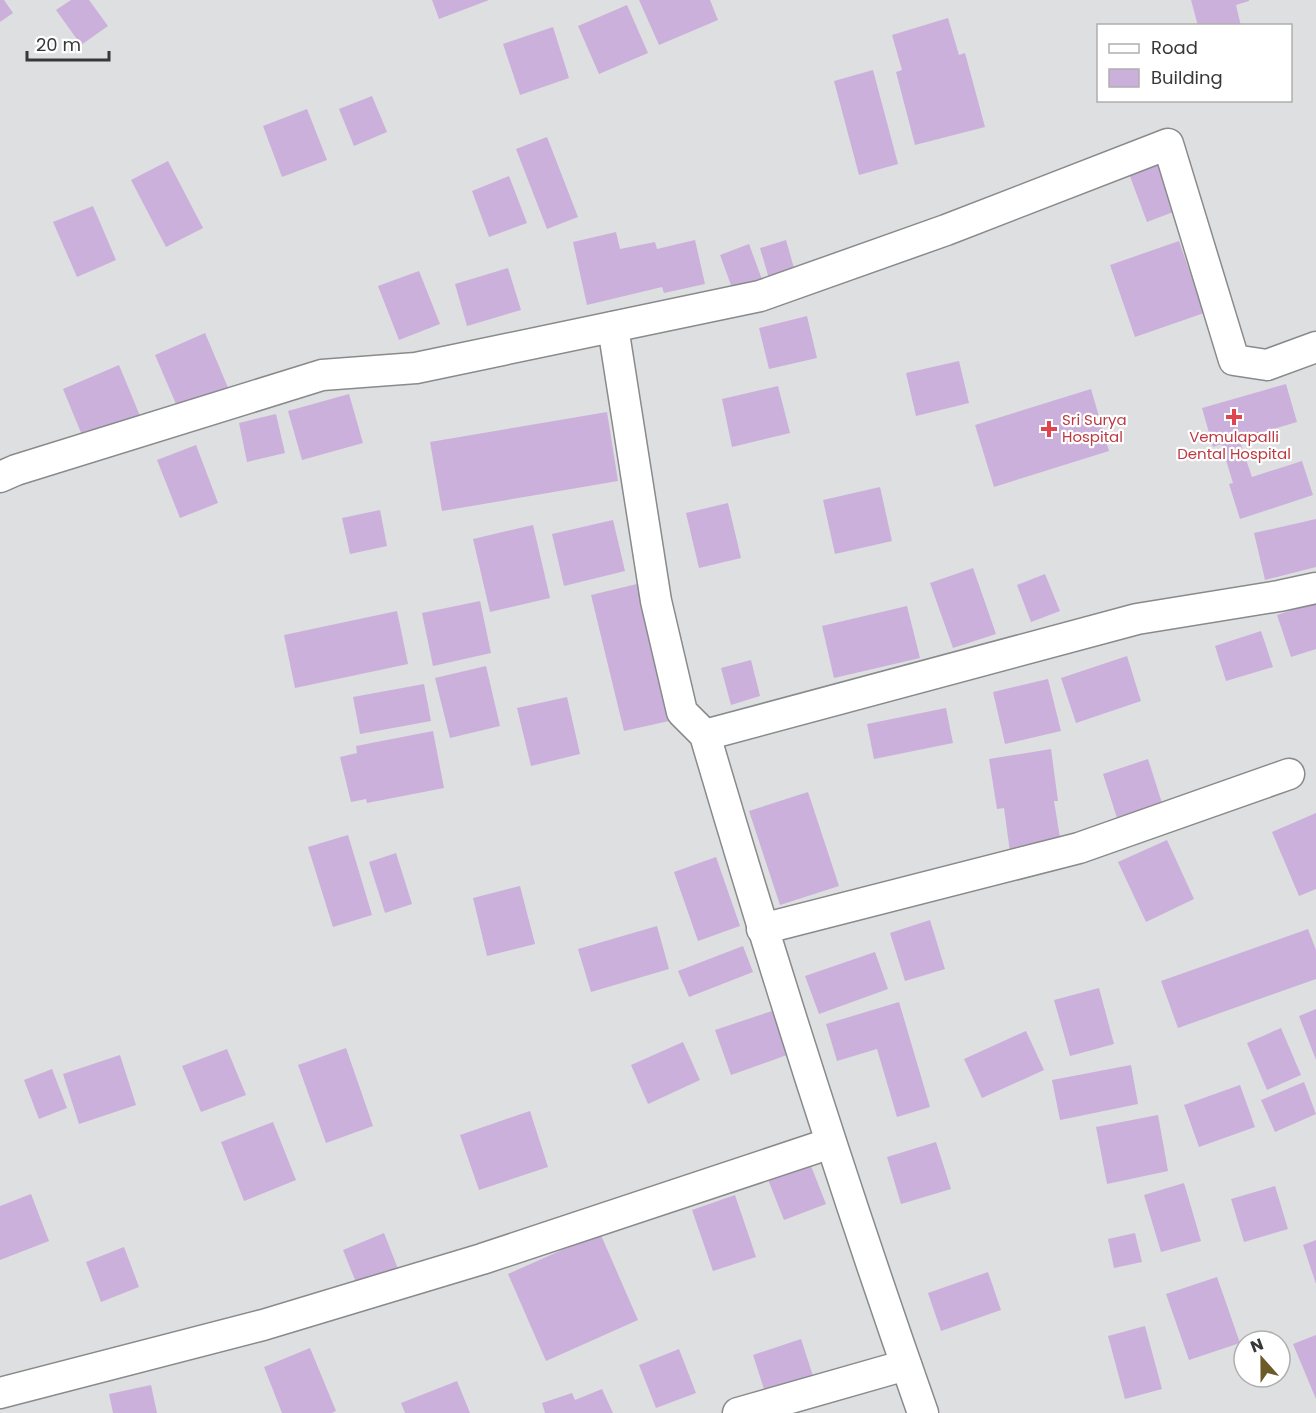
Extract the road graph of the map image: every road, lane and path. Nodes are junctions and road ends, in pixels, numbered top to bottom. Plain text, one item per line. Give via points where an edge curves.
1 (613, 327) junction
2 (1316, 347) edge
3 (0, 477) edge
4 (1316, 588) edge
5 (705, 735) junction
6 (1289, 774) dead end
7 (762, 929) junction
8 (831, 1143) junction
9 (906, 1365) junction
10 (0, 1393) edge
11 (738, 1413) edge
12 (923, 1413) edge

1 - 2 street via 760,296 946,230 1168,144 1234,360 1267,365
1 - 3 street via 416,368 322,375
1 - 5 street via 656,601 682,712
4 - 5 street via 1137,619
5 - 7 street
6 - 7 street via 1079,848
7 - 8 street
8 - 9 street
8 - 10 street via 482,1259 263,1325
9 - 11 street
9 - 12 street

